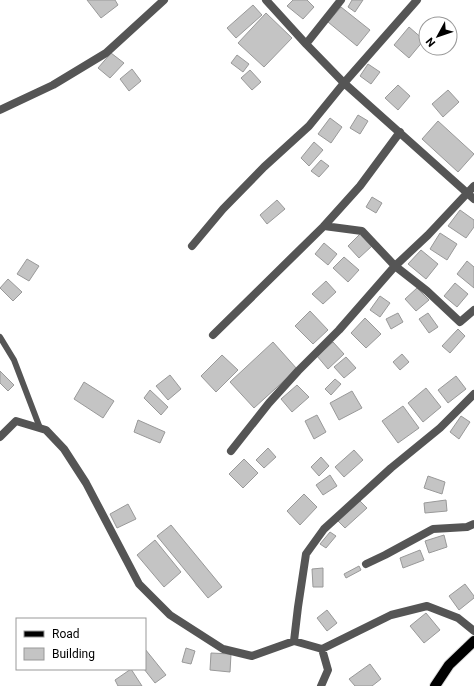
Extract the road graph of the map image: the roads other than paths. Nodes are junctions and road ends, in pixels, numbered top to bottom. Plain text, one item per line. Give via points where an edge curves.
1 (164, 0) edge
2 (266, 0) edge
3 (341, 0) edge
4 (417, 0) edge
5 (306, 44) junction
6 (344, 83) junction
7 (0, 110) edge
8 (400, 132) junction
9 (474, 186) edge
10 (468, 193) junction
11 (474, 199) edge
12 (324, 226) junction
13 (192, 246) dead end
14 (395, 266) junction
15 (474, 310) edge
16 (213, 335) dead end
17 (0, 337) edge
18 (474, 394) edge
19 (40, 428) junction
20 (0, 437) edge
21 (231, 451) dead end
22 (474, 524) edge
23 (366, 564) dead end
24 (474, 631) edge
25 (294, 641) junction
26 (474, 641) edge
27 (322, 649) junction
28 (321, 686) edge
29 (435, 686) edge

1 - 7 street via 106,53 53,85
2 - 5 street
3 - 5 street
4 - 6 street
5 - 6 street
6 - 8 street
6 - 13 street via 309,126 223,209
8 - 10 street
8 - 12 street via 360,186
9 - 10 street
10 - 11 street
10 - 14 street
12 - 14 street via 362,231
12 - 16 street
14 - 15 street via 460,322
14 - 21 street via 339,330 269,403
17 - 19 lane via 14,360
18 - 25 street via 440,428 391,468 324,529 306,554
19 - 20 street via 16,420
19 - 25 street via 46,430 64,449 86,483 139,584 170,615 223,650 252,656
22 - 23 street via 467,527 433,529
24 - 27 street via 458,618 427,606 391,614
25 - 27 street
26 - 29 main road via 449,665
27 - 28 street via 328,670

